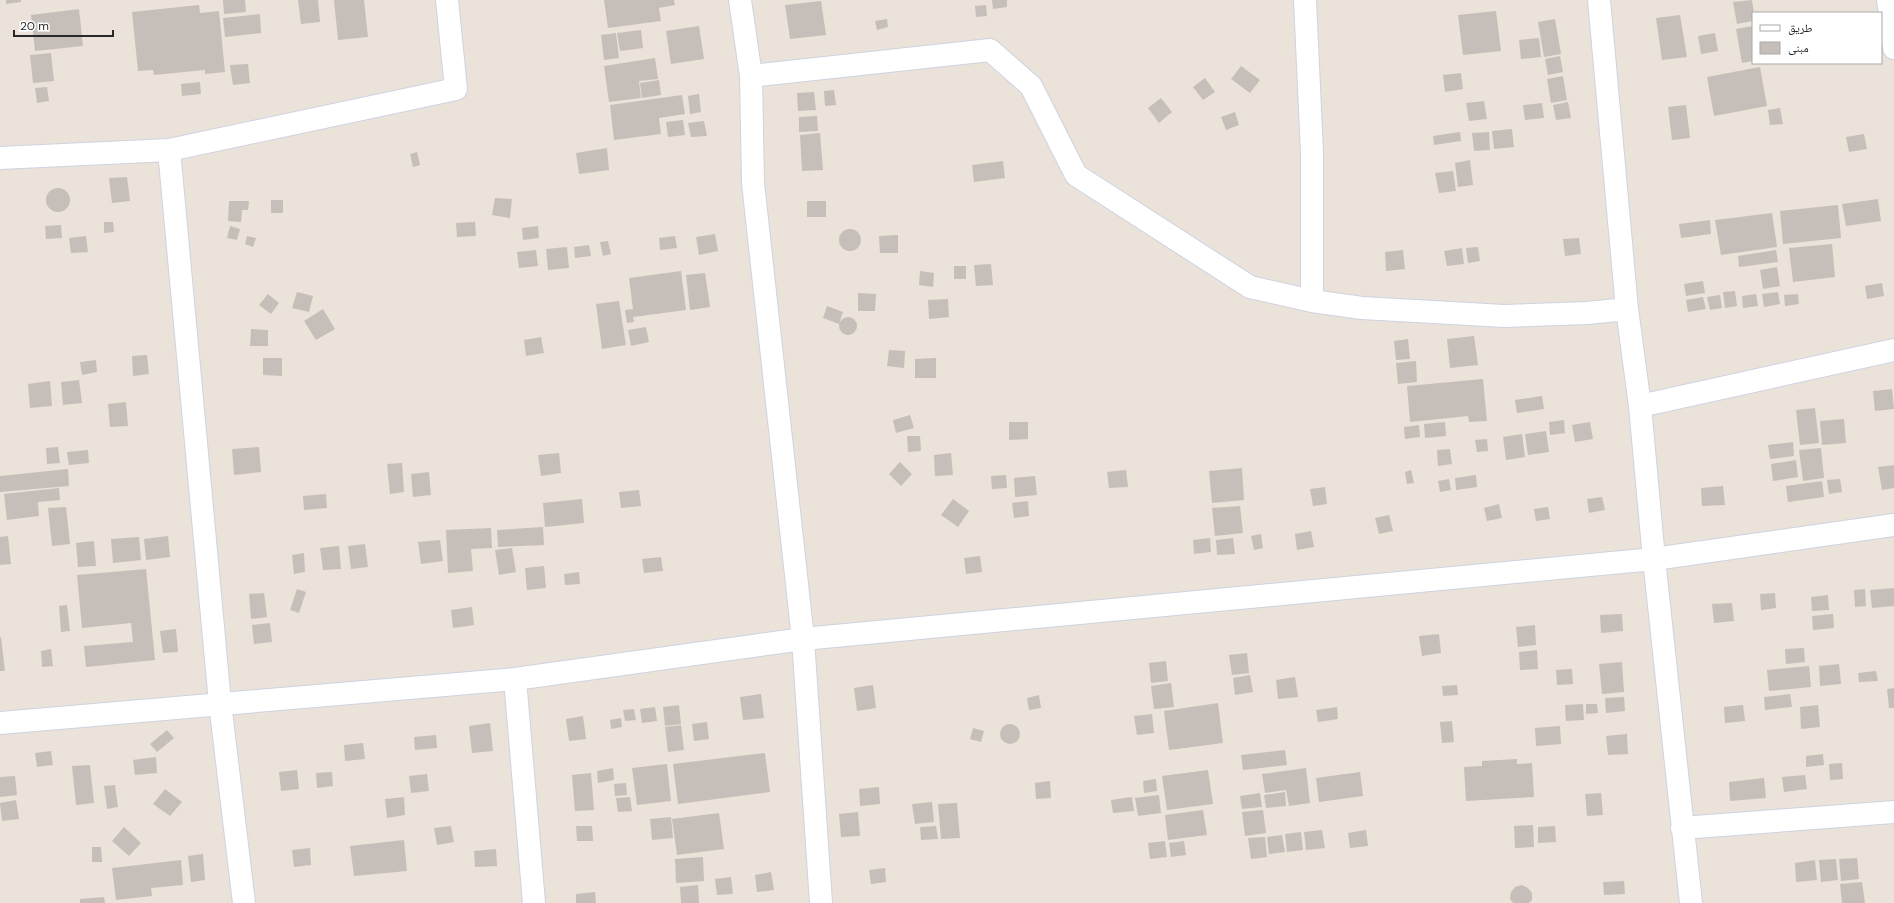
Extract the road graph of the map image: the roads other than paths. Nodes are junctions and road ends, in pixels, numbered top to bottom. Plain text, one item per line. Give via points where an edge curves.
1 (446, 0) edge
2 (740, 0) edge
3 (1305, 0) edge
4 (1599, 0) edge
5 (1888, 0) edge
6 (1894, 48) edge
7 (751, 76) junction
8 (169, 150) junction
9 (0, 158) edge
10 (1312, 302) junction
11 (1627, 309) junction
12 (1894, 350) edge
13 (1640, 406) junction
14 (1894, 525) edge
15 (1654, 559) junction
16 (803, 639) junction
17 (515, 679) junction
18 (220, 703) junction
19 (0, 723) edge
20 (1894, 812) edge
21 (1682, 828) junction
22 (244, 903) edge
23 (534, 903) edge
24 (821, 903) edge
25 (1691, 903) edge

1 - 8 street via 456,89
2 - 7 street
3 - 10 street via 1312,153
4 - 11 street
5 - 6 street
7 - 10 street via 990,50 1031,86 1076,175 1250,287
7 - 16 street via 753,183
8 - 9 street
8 - 18 street
10 - 11 street via 1362,308 1504,316
11 - 13 street
12 - 13 street
13 - 15 street
14 - 15 street
15 - 16 street
15 - 21 street
16 - 17 street
16 - 24 street
17 - 18 street
17 - 23 street
18 - 19 street
18 - 22 street
20 - 21 street
21 - 25 street

